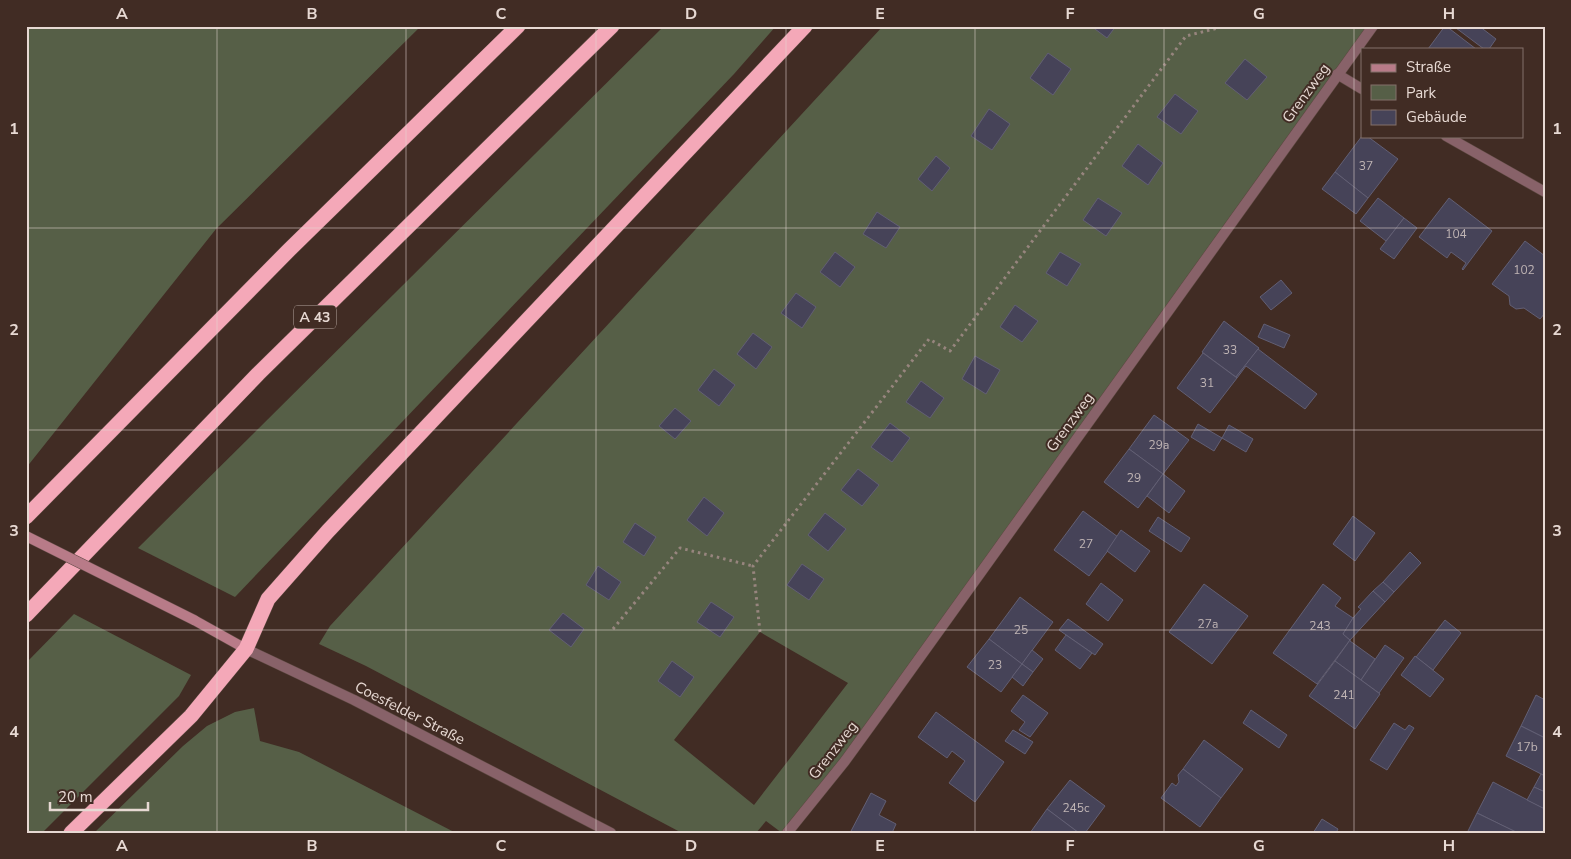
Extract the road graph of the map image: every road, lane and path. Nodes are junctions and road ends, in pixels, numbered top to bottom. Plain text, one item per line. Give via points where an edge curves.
1 (518, 26) edge
2 (612, 26) edge
3 (805, 26) edge
4 (1226, 26) edge
5 (1373, 26) edge
6 (1337, 74) junction
7 (1361, 88) edge
8 (1450, 138) edge
9 (1545, 192) edge
10 (26, 518) edge
11 (26, 536) edge
12 (753, 566) junction
13 (26, 616) edge
14 (613, 629) dead end
15 (760, 632) dead end
16 (246, 649) junction
17 (71, 833) edge
18 (611, 833) edge
19 (787, 833) edge

1 - 10 highway via 288,250
2 - 13 highway, A 43 via 258,374
3 - 16 highway via 328,531 268,599
4 - 12 path via 1186,36 950,351 929,340
5 - 6 street, Grenzweg
6 - 7 street
6 - 19 street, Grenzweg via 896,691
8 - 9 street
11 - 16 main road, Coesfelder Straße, bridge
12 - 14 path via 680,548
12 - 15 path
16 - 17 highway via 191,716
16 - 18 street, Coesfelder Straße via 354,700

